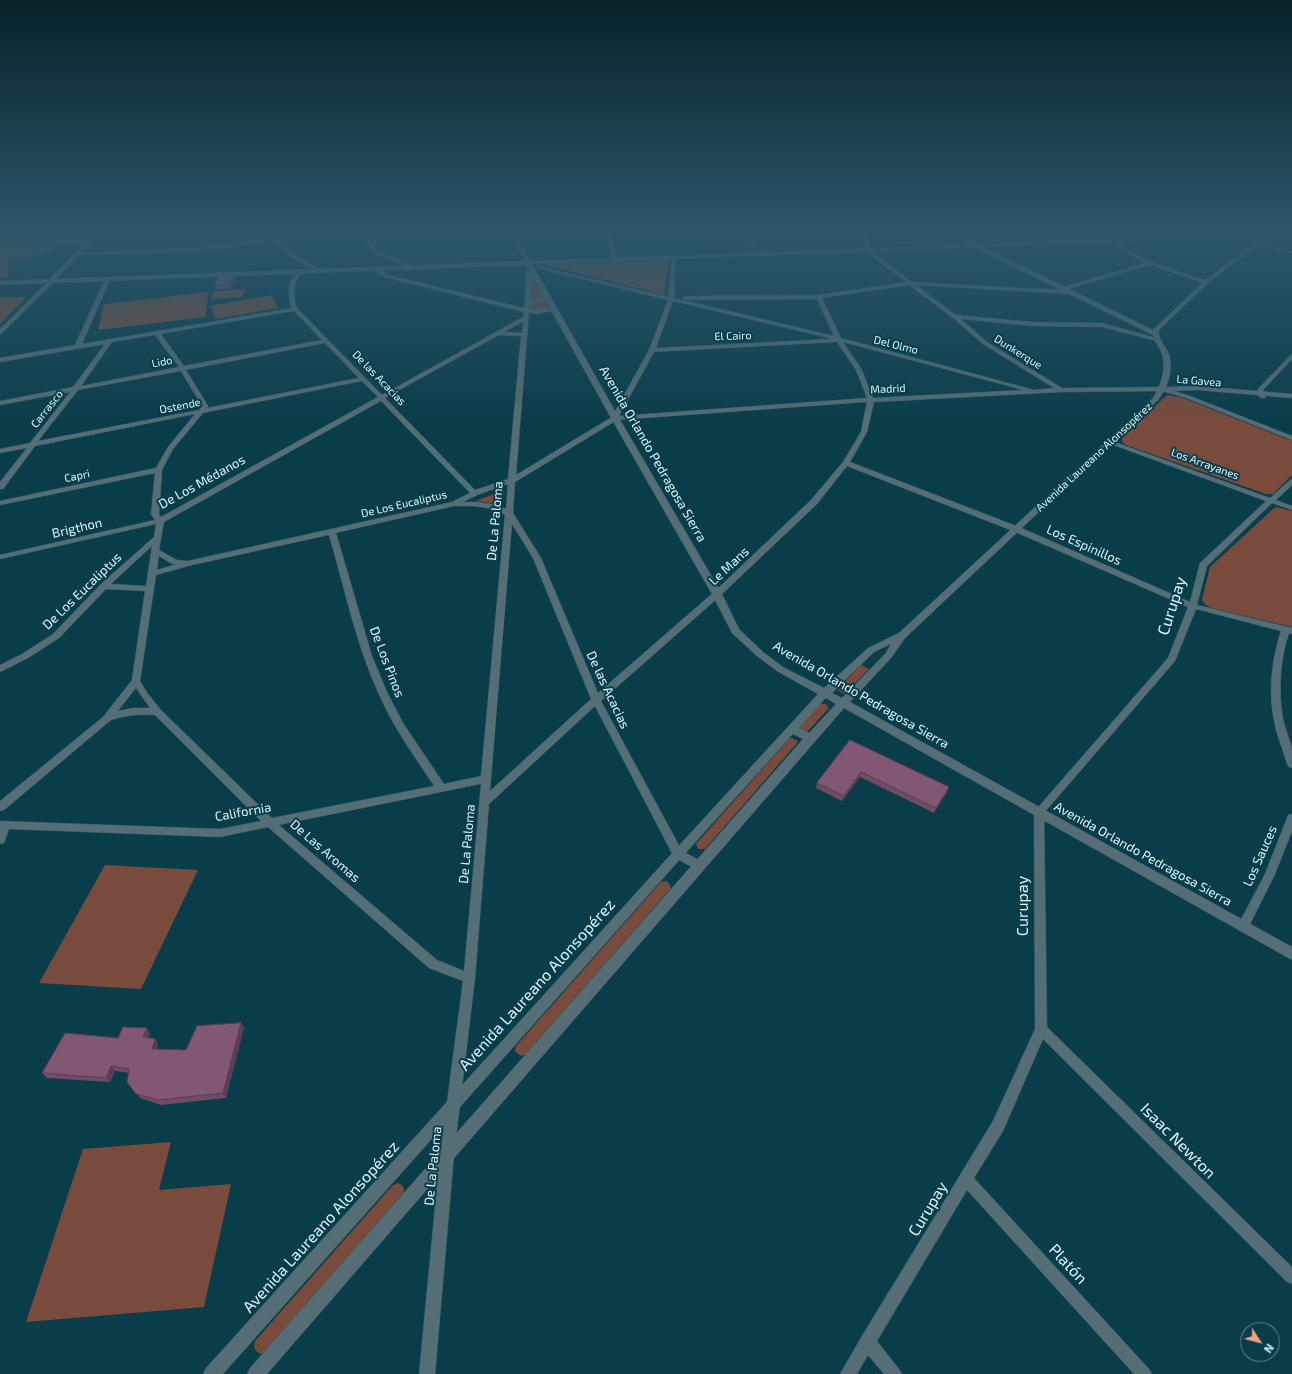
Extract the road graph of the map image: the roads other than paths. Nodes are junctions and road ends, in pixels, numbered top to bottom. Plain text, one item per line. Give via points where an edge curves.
1 (37, 296) edge
2 (100, 296) edge
3 (290, 296) edge
4 (465, 296) edge
5 (528, 296) edge
6 (546, 296) edge
7 (663, 296) edge
8 (825, 296) edge
9 (926, 296) edge
10 (1076, 296) edge
11 (1191, 296) edge
12 (819, 297) junction
13 (671, 298) junction
14 (548, 300) junction
15 (295, 308) junction
16 (554, 310) junction
17 (528, 312) junction
18 (955, 317) junction
19 (157, 333) junction
20 (499, 333) junction
21 (0, 334) edge
22 (524, 335) junction
23 (1156, 336) junction
24 (328, 341) junction
25 (839, 341) junction
26 (109, 342) junction
27 (78, 346) junction
28 (652, 350) junction
29 (1292, 356) edge
30 (0, 360) edge
31 (182, 368) junction
32 (363, 379) junction
33 (76, 388) junction
34 (1162, 389) junction
35 (1061, 390) junction
36 (1038, 392) junction
37 (1262, 395) junction
38 (1292, 396) edge
39 (382, 398) junction
40 (1292, 399) edge
41 (871, 400) junction
42 (0, 403) edge
43 (202, 411) junction
44 (615, 418) junction
45 (1292, 438) edge
46 (1110, 442) junction
47 (31, 446) junction
48 (0, 451) edge
49 (846, 463) junction
50 (159, 470) junction
51 (513, 480) junction
52 (1292, 481) edge
53 (0, 487) edge
54 (474, 493) junction
55 (1273, 500) junction
56 (0, 503) edge
57 (454, 504) junction
58 (1292, 508) edge
59 (510, 515) junction
60 (160, 522) junction
61 (1016, 529) junction
62 (332, 532) junction
63 (156, 539) junction
64 (155, 551) junction
65 (0, 557) edge
66 (190, 562) junction
67 (152, 574) junction
68 (104, 586) junction
69 (149, 589) junction
70 (717, 594) junction
71 (1193, 606) junction
72 (1289, 630) edge
73 (902, 636) junction
74 (860, 660) junction
75 (876, 668) junction
76 (0, 669) edge
77 (136, 681) junction
78 (825, 693) junction
79 (596, 700) junction
80 (842, 703) junction
81 (158, 712) junction
82 (106, 719) junction
83 (792, 729) junction
84 (810, 738) junction
85 (1292, 764) edge
86 (486, 779) junction
87 (442, 789) junction
88 (484, 803) junction
89 (0, 807) edge
90 (1039, 812) junction
91 (1292, 818) edge
92 (269, 822) junction
93 (3, 825) edge
94 (0, 840) edge
95 (678, 854) junction
96 (699, 865) junction
97 (1242, 926) junction
98 (1292, 954) edge
99 (469, 978) junction
100 (1041, 1029) junction
101 (453, 1105) junction
102 (447, 1155) junction
103 (966, 1179) junction
104 (1292, 1277) edge
105 (868, 1341) junction
106 (212, 1374) edge
107 (256, 1374) edge
108 (427, 1374) edge
109 (848, 1374) edge
110 (894, 1374) edge
111 (1144, 1374) edge

1 - 21 street
2 - 27 street
3 - 15 street
4 - 17 street
5 - 17 street, De La Paloma
6 - 14 street, Avenida Orlando Pedragosa Sierra
7 - 13 street, Del Olmo
8 - 12 street
9 - 18 street, Dunkerque
10 - 23 street
11 - 23 street via 1159,325
12 - 13 street
12 - 25 street
13 - 25 street, Del Olmo
13 - 28 street
14 - 16 street, Avenida Orlando Pedragosa Sierra
14 - 17 street via 539,299
15 - 19 street
15 - 24 street, De las Acacias
16 - 17 street
16 - 44 street, Avenida Orlando Pedragosa Sierra
17 - 20 street, De Los Médanos
17 - 22 street, De La Paloma
18 - 23 street via 1102,326
18 - 35 street, Dunkerque via 985,343
19 - 26 street
19 - 31 street
20 - 22 street
20 - 39 street, De Los Médanos
22 - 51 street, De La Paloma
23 - 34 street, Avenida Laureano Alonsopérez via 1168,363
24 - 31 street, Lido
24 - 32 street, De las Acacias
25 - 28 street, El Cairo
25 - 36 street, Del Olmo
25 - 41 street via 858,370
26 - 27 street
26 - 33 street, Carrasco
27 - 30 street
28 - 44 street
29 - 37 street via 1260,390
31 - 33 street, Lido
31 - 43 street via 206,406
32 - 39 street, De las Acacias
32 - 43 street, Ostende
33 - 42 street, Lido
33 - 47 street, Carrasco
34 - 35 street, Madrid
34 - 37 street, La Gavea
34 - 45 street, Madrid
34 - 46 street, Avenida Laureano Alonsopérez via 1156,399
35 - 36 street, Madrid
36 - 41 street, Madrid
37 - 38 street, La Gavea
37 - 40 street, La Gavea
39 - 54 street, De las Acacias
39 - 60 street, De Los Médanos
41 - 44 street, Madrid
41 - 49 street, Le Mans via 864,432
43 - 47 street, Ostende
43 - 50 street via 170,448
44 - 51 street, De Los Eucaliptus
44 - 70 street, Avenida Orlando Pedragosa Sierra
46 - 55 street, Los Arrayanes
46 - 61 street, Avenida Laureano Alonsopérez
47 - 48 street, Ostende
47 - 53 street, Carrasco
49 - 61 street, Los Espinillos
49 - 70 street, Le Mans via 814,502
50 - 56 street, Capri
50 - 60 street via 155,514
51 - 54 street, De Los Eucaliptus
51 - 59 street, De La Paloma
52 - 55 street, Curupay
54 - 57 street, De Los Eucaliptus
55 - 58 street, Los Arrayanes
55 - 71 street, Curupay via 1203,565
57 - 59 street via 496,507
57 - 62 street, De Los Eucaliptus
59 - 79 street, De las Acacias via 537,558
59 - 86 street, De La Paloma
60 - 63 street, De Los Médanos
60 - 65 street, Brigthon
61 - 71 street, Los Espinillos
61 - 73 street, Avenida Laureano Alonsopérez
62 - 66 street, De Los Eucaliptus
62 - 87 street, De Los Pinos via 368,656 382,692 399,724
63 - 64 street, De Los Médanos
63 - 68 street, De Los Eucaliptus
64 - 66 street via 175,562
64 - 67 street, De Los Médanos
66 - 67 street, De Los Eucaliptus
67 - 69 street, De Los Médanos
68 - 69 street
68 - 76 street, De Los Eucaliptus via 56,636
69 - 77 street, De Los Médanos
70 - 78 street, Avenida Orlando Pedragosa Sierra via 735,631 760,654 780,669
70 - 79 street, Le Mans
71 - 72 street, Los Espinillos
71 - 90 street, Curupay via 1172,659
72 - 85 street via 1282,642 1277,676 1278,719
73 - 74 street, Avenida Laureano Alonsopérez via 871,650
73 - 75 street, Avenida Laureano Alonsopérez
74 - 75 street
74 - 78 street, Avenida Laureano Alonsopérez
75 - 80 street, Avenida Laureano Alonsopérez
77 - 81 street, De Las Aromas
77 - 82 street, De Los Médanos
78 - 80 street, Avenida Orlando Pedragosa Sierra
78 - 83 street, Avenida Laureano Alonsopérez
79 - 88 street, Le Mans
79 - 95 street, De las Acacias
80 - 84 street, Avenida Laureano Alonsopérez
80 - 90 street, Avenida Orlando Pedragosa Sierra
81 - 82 street via 123,712
81 - 92 street, De Las Aromas
82 - 89 street, De Los Médanos
83 - 84 street
83 - 95 street, Avenida Laureano Alonsopérez
84 - 96 street, Avenida Laureano Alonsopérez
86 - 87 street, California
86 - 88 street, De La Paloma
87 - 92 street, California
88 - 99 street, De La Paloma
90 - 97 street, Avenida Orlando Pedragosa Sierra
90 - 100 street, Curupay
91 - 97 street, Los Sauces via 1270,874
92 - 93 street, California via 220,833
92 - 99 street, De Las Aromas via 433,964
93 - 94 street
95 - 96 street
95 - 101 street, Avenida Laureano Alonsopérez
96 - 102 street, Avenida Laureano Alonsopérez
97 - 98 street, Avenida Orlando Pedragosa Sierra
99 - 101 street, De La Paloma
100 - 103 street, Curupay via 998,1126
100 - 104 street, Isaac Newton
101 - 102 street, De La Paloma
101 - 106 street, Avenida Laureano Alonsopérez
102 - 107 street, Avenida Laureano Alonsopérez
102 - 108 street, De La Paloma
103 - 105 street, Curupay
103 - 111 street, Platón
105 - 109 street, Curupay
105 - 110 street

